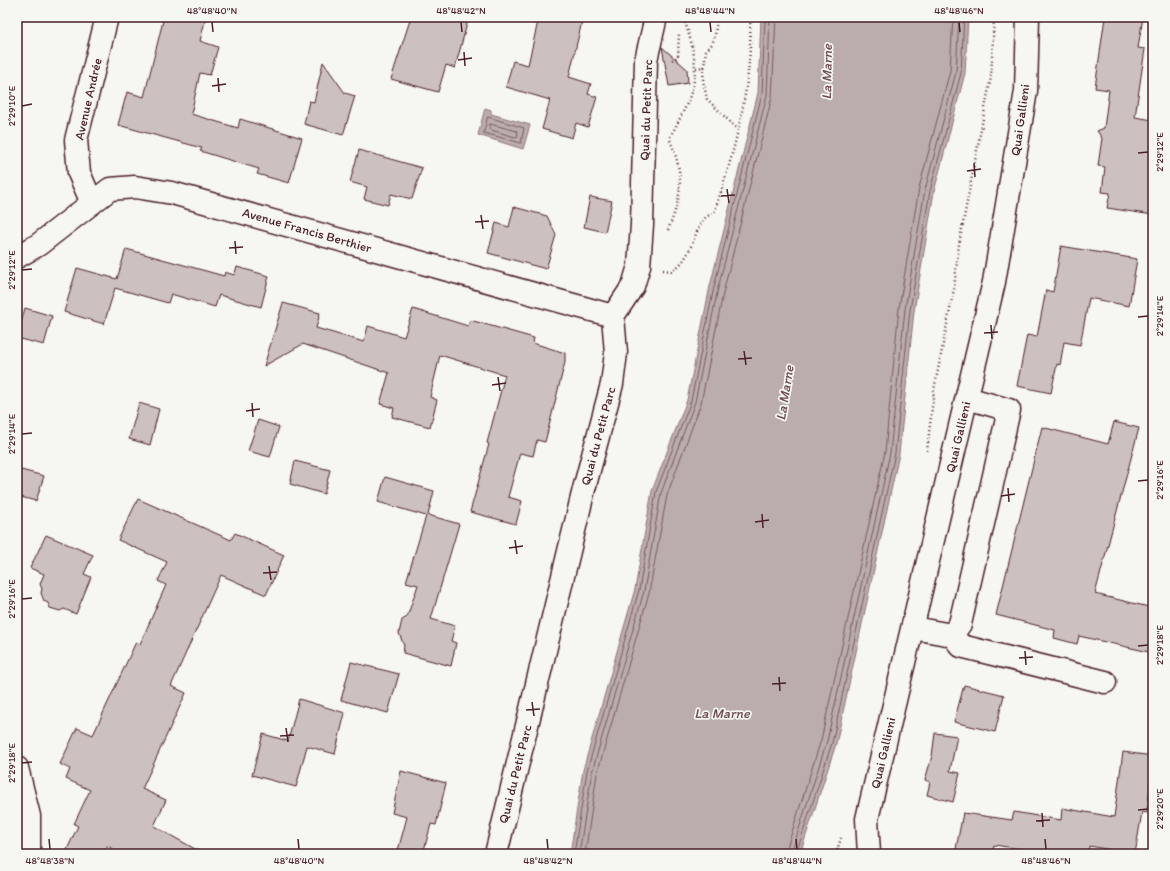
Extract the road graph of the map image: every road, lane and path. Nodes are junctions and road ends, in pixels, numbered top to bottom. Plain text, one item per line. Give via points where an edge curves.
1 (107, 17) edge
2 (656, 17) edge
3 (717, 17) edge
4 (750, 17) edge
5 (994, 17) edge
6 (1028, 17) edge
7 (681, 20) dead end
8 (679, 54) dead end
9 (704, 67) junction
10 (696, 68) dead end
11 (738, 129) junction
12 (671, 143) dead end
13 (92, 203) junction
14 (666, 237) dead end
15 (17, 257) edge
16 (658, 270) dead end
17 (613, 316) junction
18 (966, 398) junction
19 (926, 457) dead end
20 (913, 628) junction
21 (952, 635) junction
22 (1105, 682) dead end
23 (17, 768) edge
24 (29, 854) edge
25 (496, 854) edge
26 (868, 854) edge

1 - 13 street, Avenue Andrée via 76,140 79,173
2 - 17 street, Quai du Petit Parc via 646,60 639,266 633,286
3 - 9 path via 714,38 706,51
4 - 11 path via 749,58
5 - 19 path via 991,77 934,390
6 - 18 street, Quai Gallieni via 1026,91 994,282
7 - 8 path
9 - 10 path
9 - 11 path via 703,80 707,99
11 - 16 path via 714,213 704,218 692,246 677,267 671,271
12 - 14 path via 681,187
13 - 15 street, Avenue Francis Berthier via 38,245
13 - 17 street, Avenue Francis Berthier via 110,190 135,187 172,193
17 - 25 street, Quai du Petit Parc via 616,353 612,384 584,488
18 - 20 street, Quai Gallieni
18 - 21 street via 1010,410 960,624
20 - 21 street
20 - 26 street, Quai Gallieni via 867,819
21 - 22 street via 961,646
23 - 24 street via 29,816

